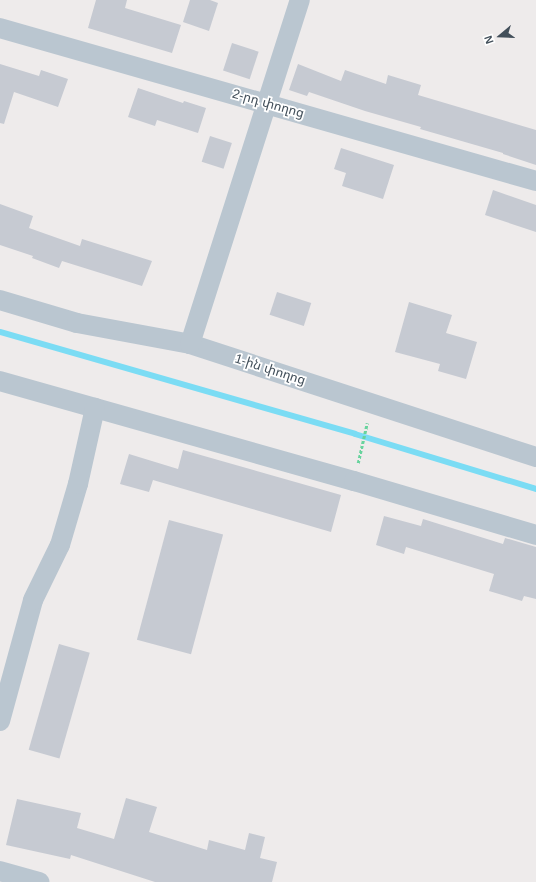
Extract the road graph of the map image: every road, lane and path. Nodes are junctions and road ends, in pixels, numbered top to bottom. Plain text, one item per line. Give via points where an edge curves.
1 (300, 0) edge
2 (0, 28) edge
3 (268, 104) junction
4 (536, 180) edge
5 (0, 300) edge
6 (190, 344) junction
7 (0, 381) edge
8 (371, 404) junction
9 (95, 408) junction
10 (536, 457) edge
11 (354, 481) junction
12 (536, 535) edge
13 (0, 721) edge
14 (0, 871) edge
15 (39, 882) edge

1 - 3 street
2 - 3 street, 2-րդ փողոց
3 - 4 street, 2-րդ փողոց
3 - 6 street
5 - 6 street, 1-ին փողոց via 77,323
6 - 8 street, 1-ին փողոց
7 - 9 street
8 - 10 street, 1-ին փողոց
8 - 11 path
9 - 11 street
9 - 13 street via 78,484 60,545 33,600
11 - 12 street
14 - 15 street

